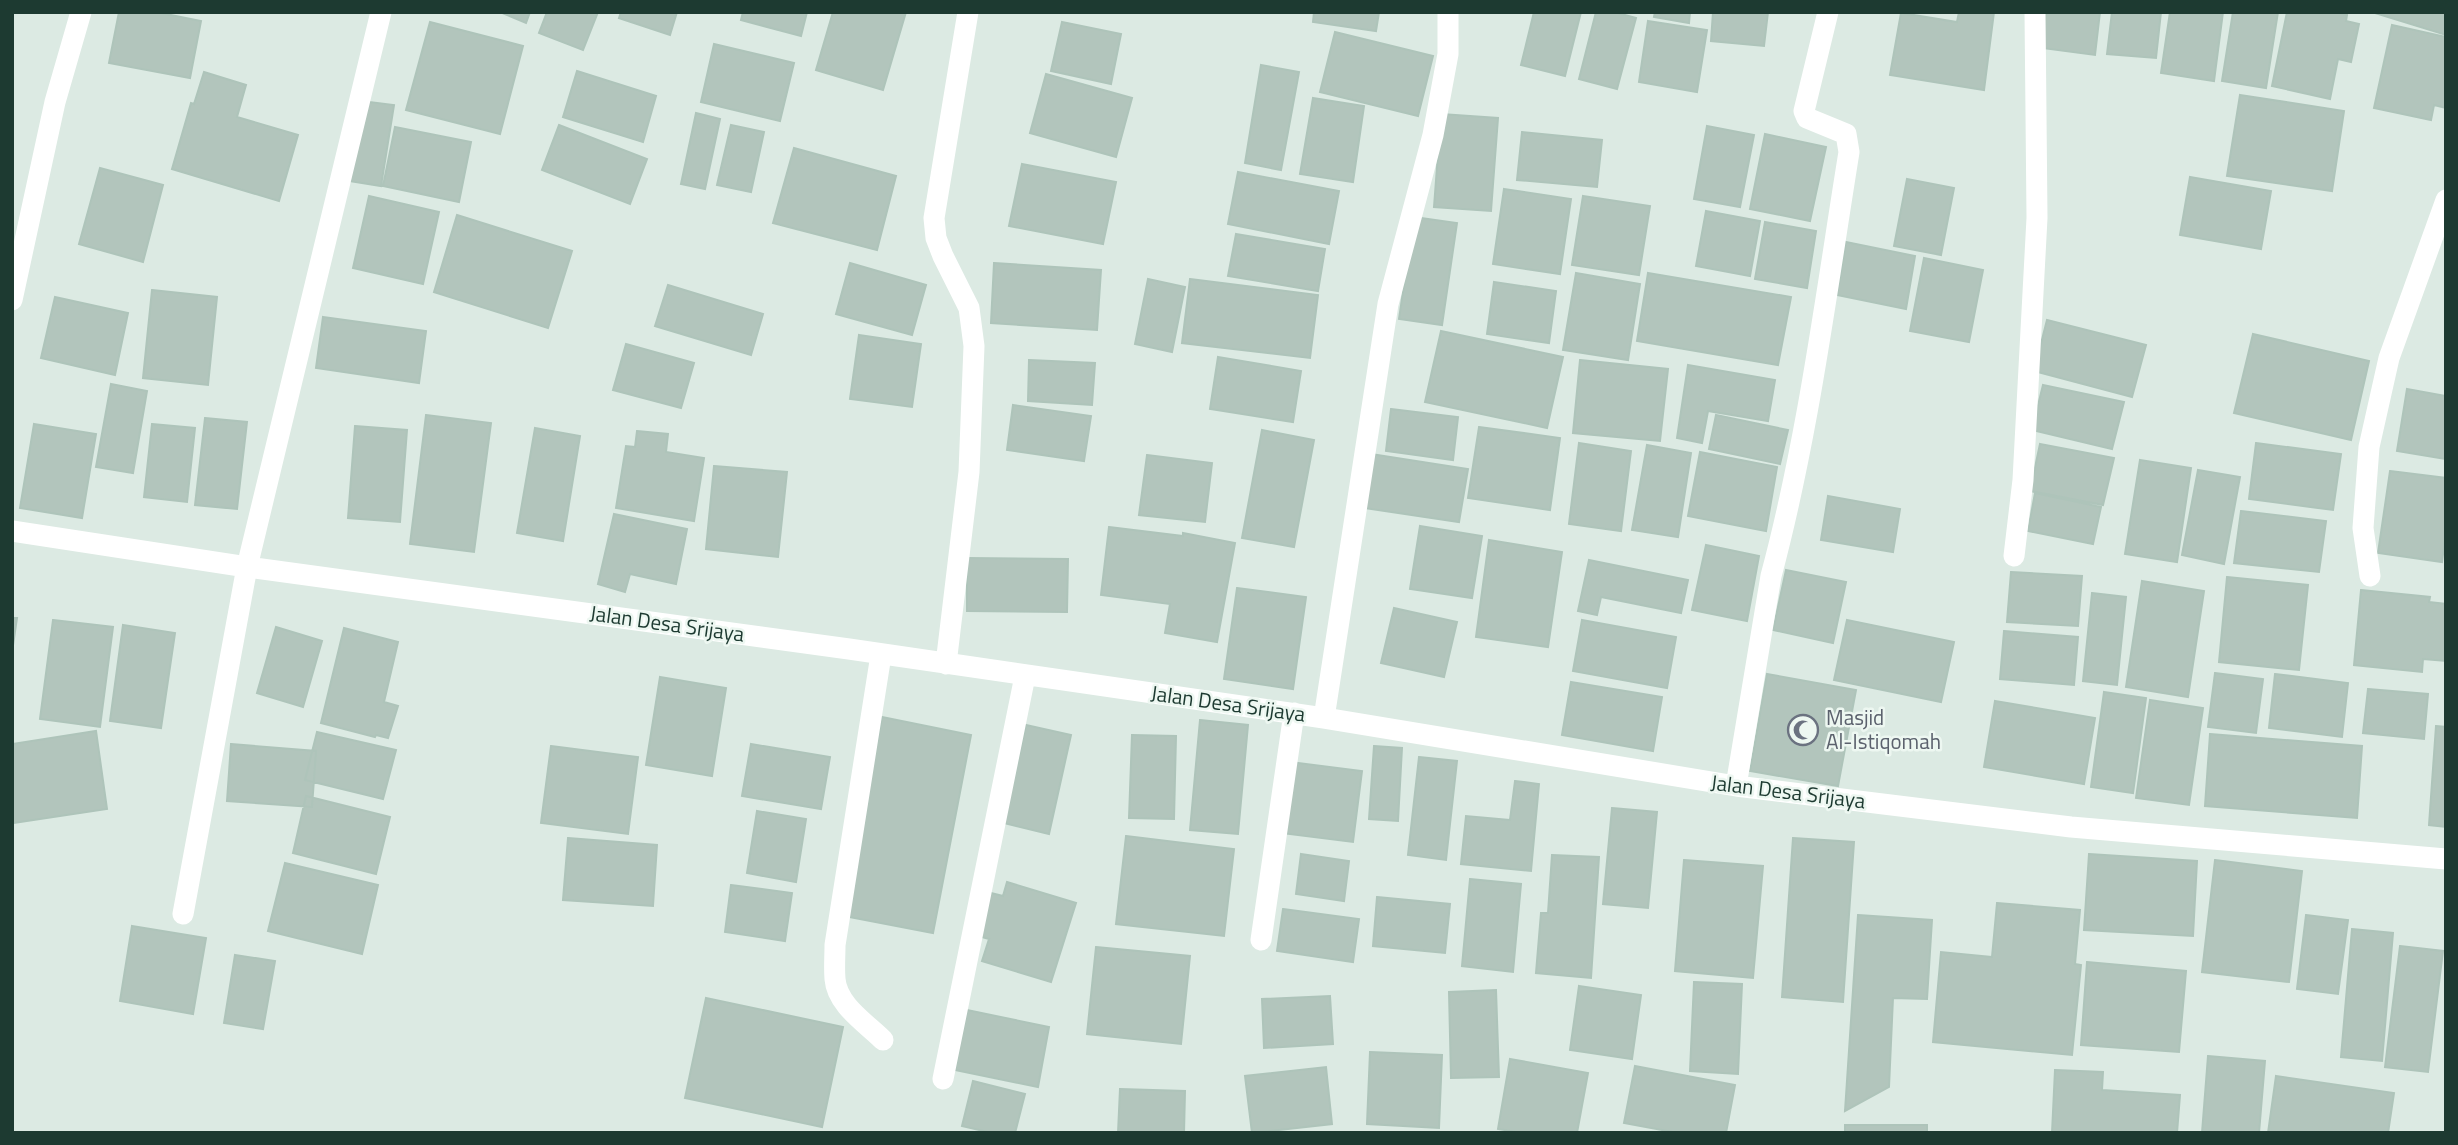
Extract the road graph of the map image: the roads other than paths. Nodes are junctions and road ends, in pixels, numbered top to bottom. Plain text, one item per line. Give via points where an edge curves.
1 (81, 12) edge
2 (381, 12) edge
3 (968, 12) edge
4 (1448, 12) edge
5 (1828, 12) edge
6 (2035, 12) edge
7 (2446, 200) edge
8 (12, 300) edge
9 (12, 531) edge
10 (2014, 556) dead end
11 (247, 567) junction
12 (2370, 576) dead end
13 (881, 654) junction
14 (946, 664) junction
15 (1025, 676) junction
16 (1294, 713) junction
17 (1324, 718) junction
18 (1736, 786) junction
19 (2446, 859) edge
20 (183, 914) dead end
21 (1261, 940) dead end
22 (883, 1040) dead end
23 (943, 1079) dead end

1 - 8 street via 55,102
2 - 11 street
3 - 14 street via 934,218 939,247 969,308 974,346 969,472
4 - 17 street via 1448,54 1433,135 1388,304
5 - 18 street via 1804,111 1807,118 1846,134 1849,152 1814,372 1771,576
6 - 10 street via 2037,218 2023,480
7 - 12 street via 2389,358 2369,447 2363,528
9 - 11 street, Jalan Desa Srijaya
11 - 13 street, Jalan Desa Srijaya
11 - 20 street
13 - 14 street, Jalan Desa Srijaya
13 - 22 street via 835,945 835,980 848,1007
14 - 15 street, Jalan Desa Srijaya
15 - 16 street, Jalan Desa Srijaya
15 - 23 street
16 - 17 street, Jalan Desa Srijaya
16 - 21 street
17 - 18 street, Jalan Desa Srijaya
18 - 19 street, Jalan Desa Srijaya via 2071,827

